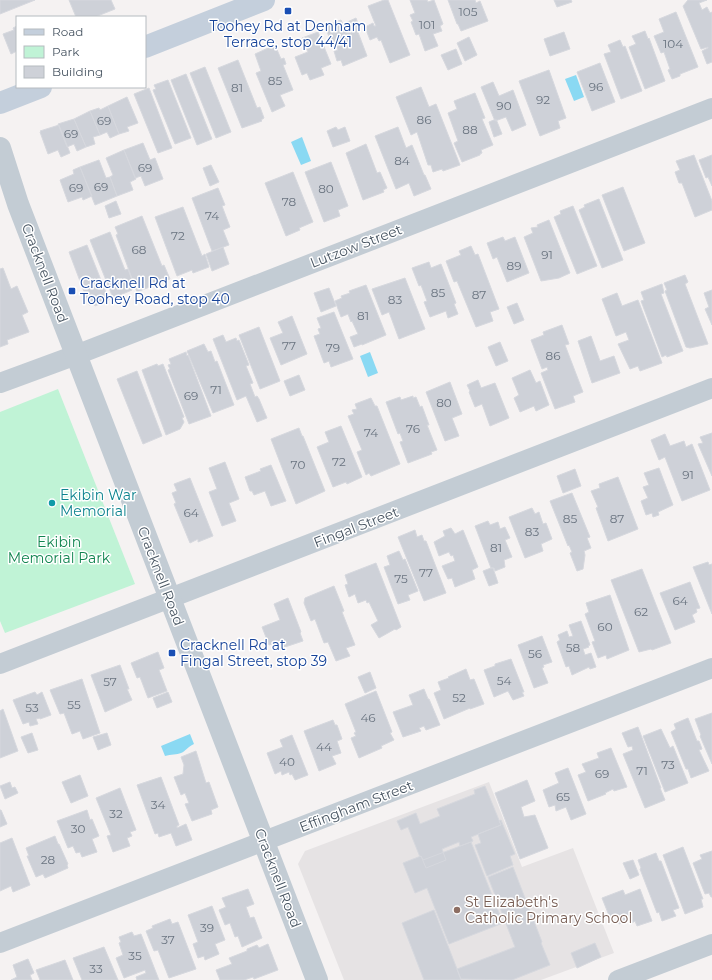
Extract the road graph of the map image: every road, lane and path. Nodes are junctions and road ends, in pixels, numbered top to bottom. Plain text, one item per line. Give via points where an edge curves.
1 (264, 0) edge
2 (146, 46) edge
3 (38, 88) edge
4 (0, 103) edge
5 (712, 108) edge
6 (0, 148) edge
7 (76, 355) junction
8 (0, 383) edge
9 (712, 388) edge
10 (170, 599) junction
11 (0, 664) edge
12 (712, 668) edge
13 (264, 842) junction
14 (0, 943) edge
15 (712, 944) edge
16 (317, 980) edge
17 (618, 980) edge

1 - 2 main road
3 - 4 main road
5 - 7 street, Lutzow Street
6 - 7 street, Cracknell Road via 18,204
7 - 8 street, Lutzow Street
7 - 10 street, Cracknell Road
9 - 10 street, Fingal Street
10 - 11 street, Fingal Street
10 - 13 street, Cracknell Road
12 - 13 street, Effingham Street
13 - 14 street, Effingham Street
13 - 16 street, Cracknell Road
15 - 17 street

